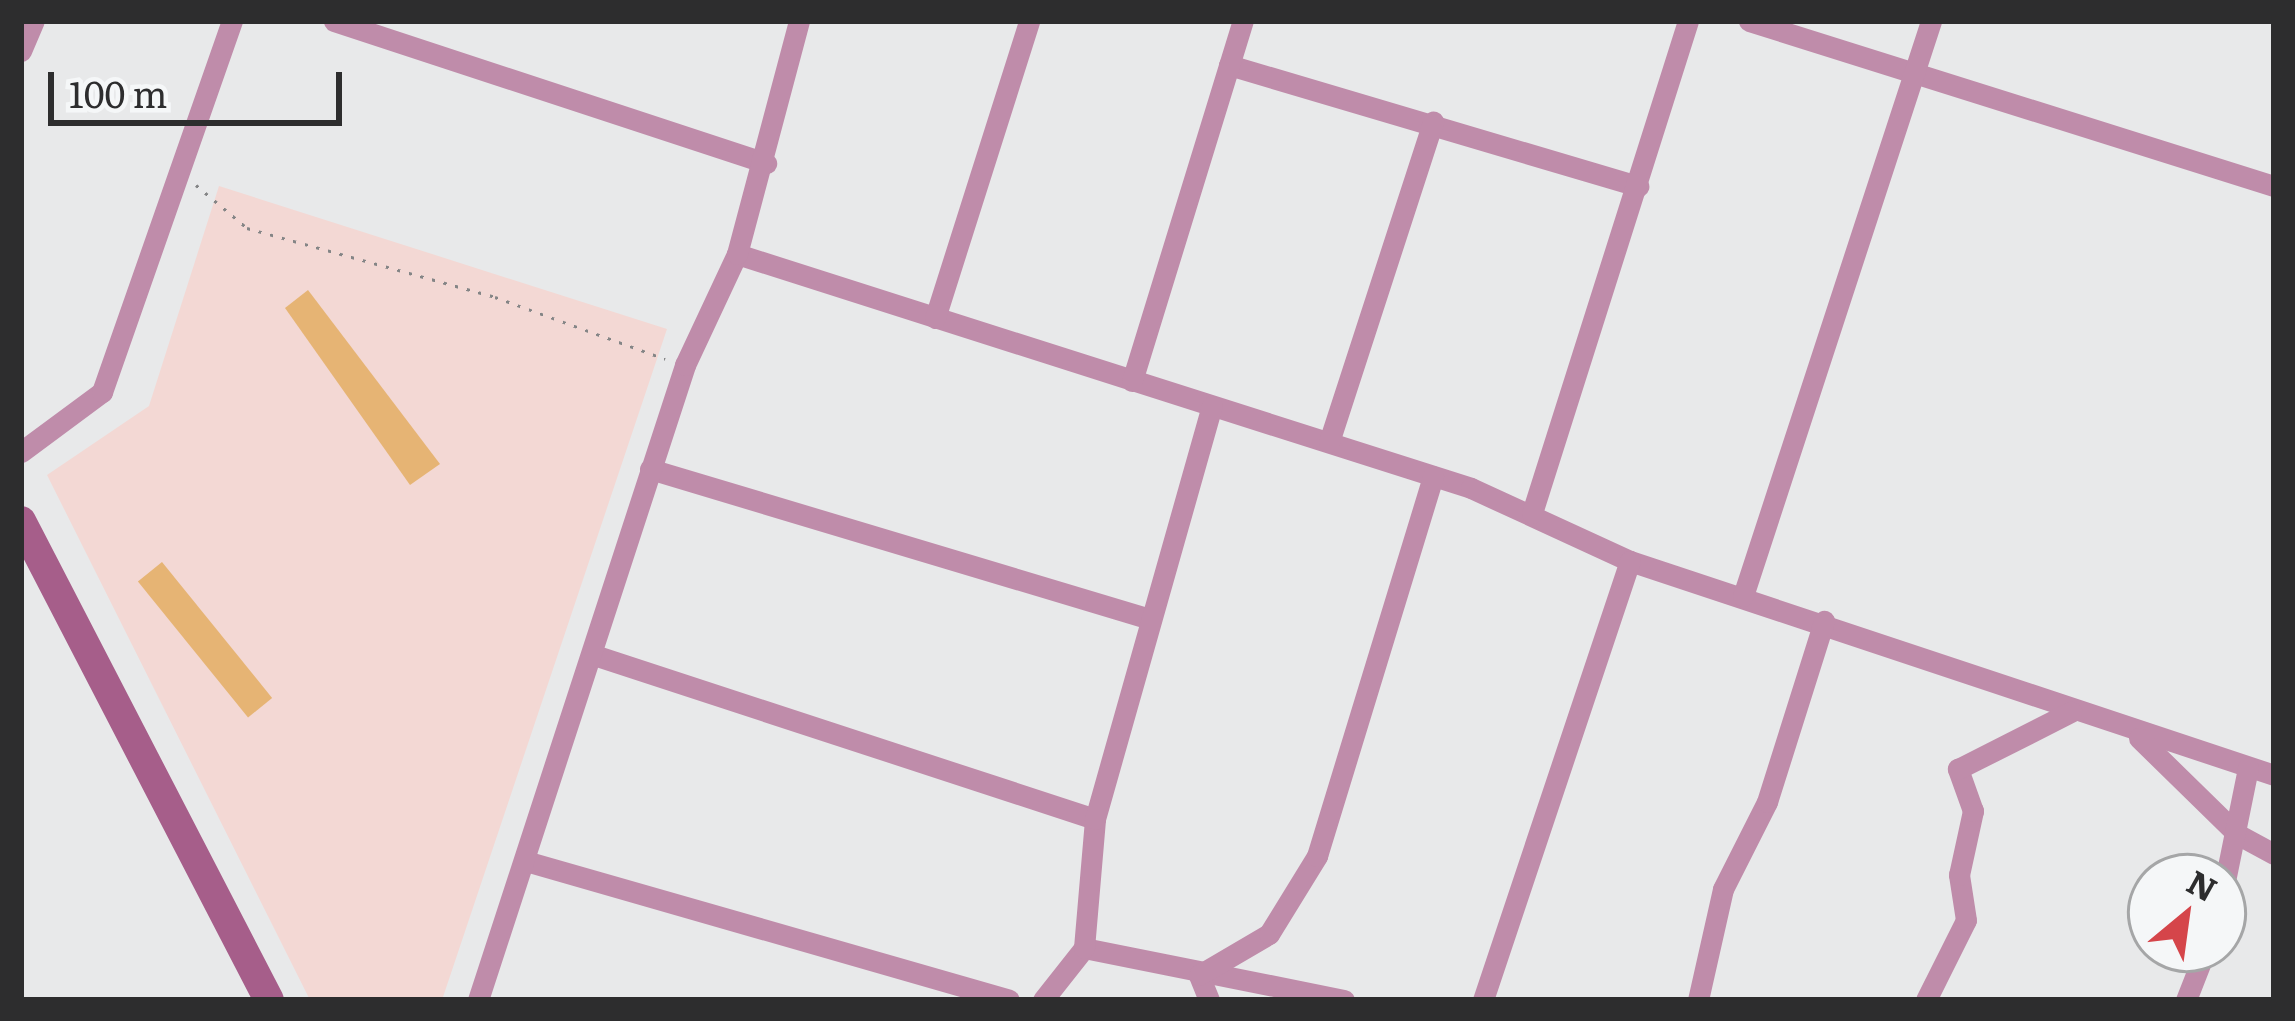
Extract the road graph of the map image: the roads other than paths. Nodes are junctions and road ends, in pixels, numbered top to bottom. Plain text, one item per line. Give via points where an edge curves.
1 (34, 21) edge
2 (232, 21) edge
3 (334, 21) edge
4 (799, 21) edge
5 (1029, 21) edge
6 (1243, 21) edge
7 (1688, 21) edge
8 (1749, 21) edge
9 (1931, 21) edge
10 (21, 52) edge
11 (1229, 65) junction
12 (1915, 71) junction
13 (1433, 122) junction
14 (766, 163) junction
15 (2274, 186) edge
16 (1638, 187) junction
17 (736, 254) junction
18 (935, 318) junction
19 (1132, 381) junction
20 (1212, 406) junction
21 (1329, 442) junction
22 (21, 452) edge
23 (650, 469) junction
24 (1433, 476) junction
25 (1532, 513) junction
26 (21, 521) edge
27 (1630, 561) junction
28 (1742, 596) junction
29 (1150, 619) junction
30 (1824, 621) junction
31 (594, 655) junction
32 (2072, 712) junction
33 (2134, 733) junction
34 (2248, 768) junction
35 (2274, 776) edge
36 (1095, 819) junction
37 (2237, 834) junction
38 (2232, 853) edge
39 (2274, 854) edge
40 (529, 862) junction
41 (1084, 948) junction
42 (1199, 975) junction
43 (269, 1000) edge
44 (478, 1000) edge
45 (1009, 1000) edge
46 (1043, 1000) edge
47 (1209, 1000) edge
48 (1344, 1000) edge
49 (1483, 1000) edge
50 (1699, 1000) edge
51 (1926, 1000) edge

1 - 10 street
2 - 22 street via 102,392
3 - 14 street
4 - 14 street
5 - 18 street
6 - 11 street
7 - 16 street
8 - 12 street
9 - 12 street
11 - 13 street
11 - 19 street
12 - 15 street
12 - 28 street
13 - 16 street
13 - 21 street
14 - 17 street
16 - 25 street
17 - 18 street
17 - 23 street via 685,365
18 - 19 street
19 - 20 street
20 - 21 street
20 - 29 street
21 - 24 street
23 - 29 street
23 - 31 street
24 - 25 street
24 - 42 street via 1317,856 1269,934
25 - 27 street
26 - 43 street
27 - 28 street
27 - 49 street
28 - 30 street
29 - 36 street
30 - 32 street
30 - 50 street via 1767,802 1724,889
31 - 36 street
31 - 40 street
32 - 33 street
32 - 51 street via 1958,769 1973,811 1959,875 1966,920
33 - 34 street
33 - 37 street
34 - 35 street
34 - 37 street
36 - 41 street
37 - 38 street
37 - 39 street
40 - 44 street
40 - 45 street
41 - 42 street
41 - 46 street
42 - 47 street
42 - 48 street

